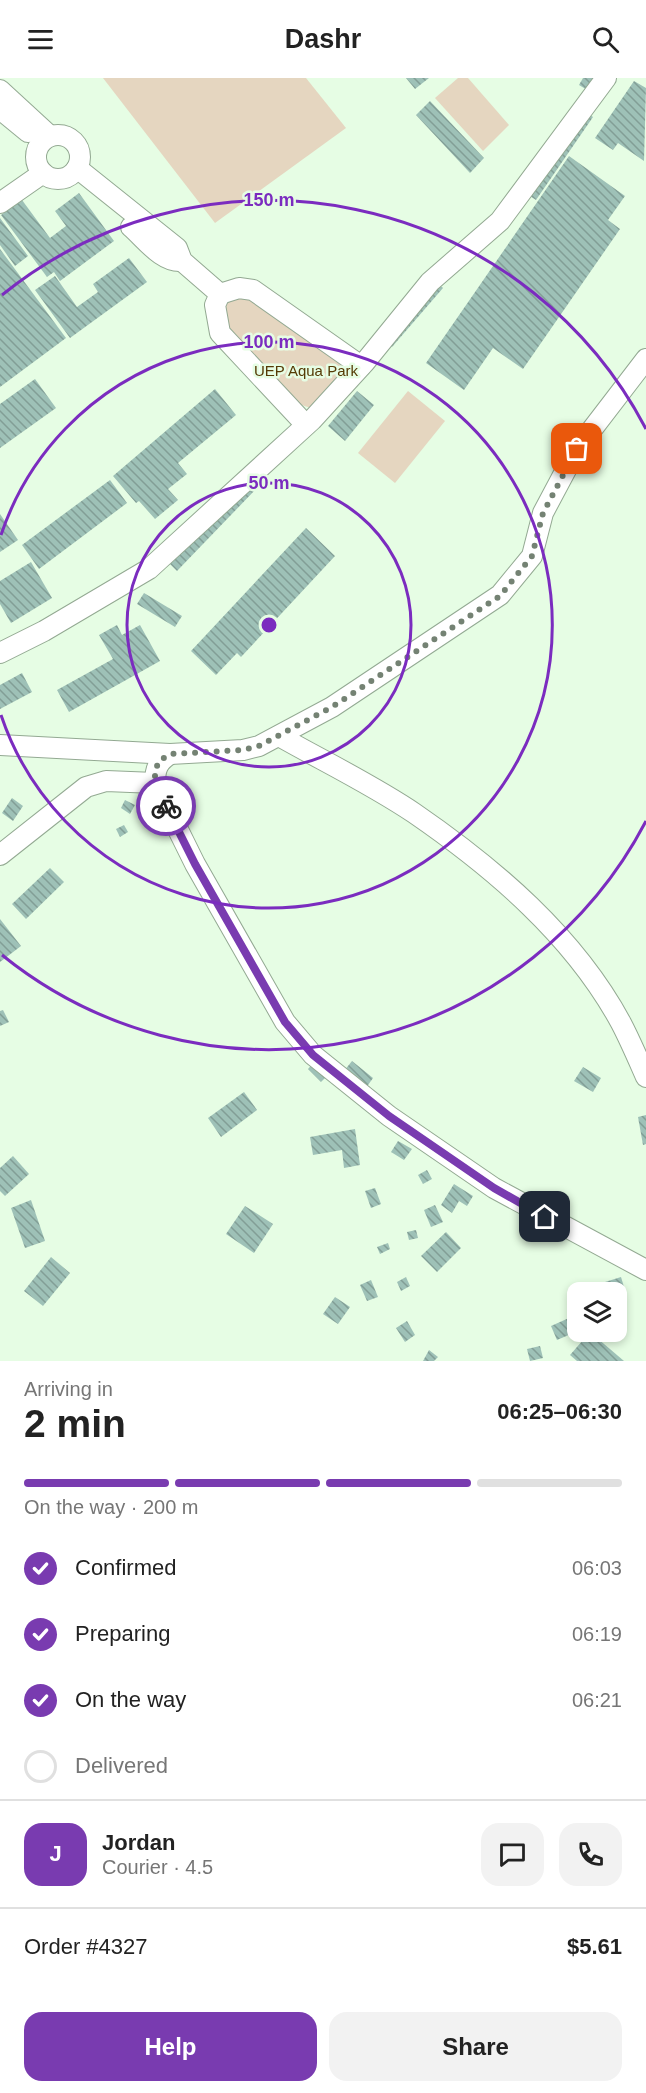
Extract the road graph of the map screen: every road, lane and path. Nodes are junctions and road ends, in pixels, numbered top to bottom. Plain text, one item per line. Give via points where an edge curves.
1 (606, 78) edge
2 (0, 90) edge
3 (0, 109) edge
4 (46, 140) junction
5 (75, 171) junction
6 (43, 173) junction
7 (0, 203) edge
8 (220, 294) junction
9 (646, 359) edge
10 (361, 366) junction
11 (306, 425) junction
12 (0, 653) edge
13 (279, 736) junction
14 (0, 745) edge
15 (170, 754) junction
16 (155, 783) junction
17 (0, 855) edge
18 (646, 1077) edge
19 (646, 1270) edge

1 - 10 street via 500,221 430,282
2 - 4 street
3 - 4 street
4 - 5 street via 64,136 76,144 80,158
4 - 6 street via 36,160
5 - 6 street via 62,179
5 - 8 street via 165,258 182,261
6 - 7 street
8 - 10 street via 239,288 254,290
8 - 11 street via 215,305 220,333
9 - 13 street via 577,449 543,513 532,556 500,596 332,707
10 - 11 street
11 - 12 street via 149,569 44,632
13 - 15 street via 243,750
13 - 18 street via 413,813 511,887 562,941 596,985 620,1022
14 - 15 street
15 - 16 street via 159,761
16 - 17 street via 106,781 86,787
16 - 19 street via 195,864 285,1022 313,1055 389,1116 494,1188

